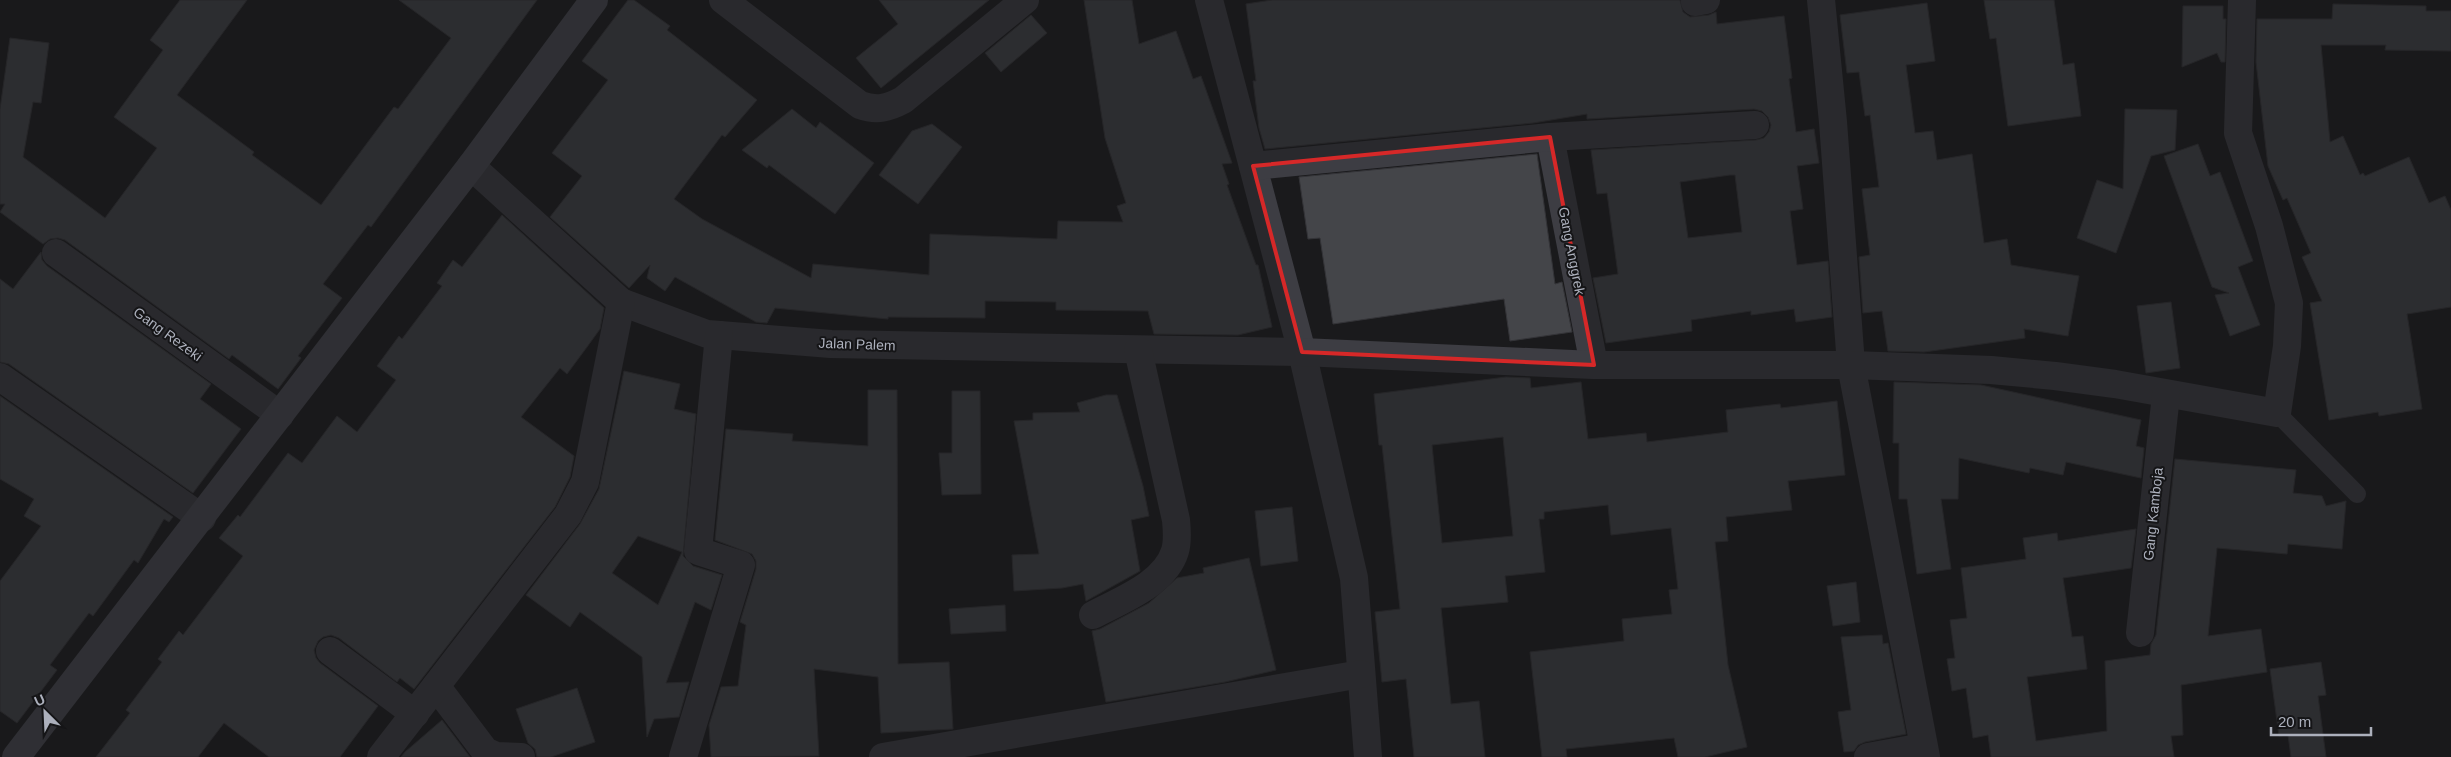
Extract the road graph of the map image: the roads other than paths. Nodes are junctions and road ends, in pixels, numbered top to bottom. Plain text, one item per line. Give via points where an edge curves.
1 (594, 0) edge
2 (723, 0) edge
3 (1025, 0) edge
4 (1209, 0) edge
5 (1821, 0) edge
6 (2242, 0) edge
7 (1755, 125) dead end
8 (1550, 136) junction
9 (471, 166) junction
10 (1253, 166) junction
11 (56, 254) dead end
12 (621, 302) junction
13 (718, 335) junction
14 (1138, 350) junction
15 (1302, 352) junction
16 (1594, 364) junction
17 (1851, 365) junction
18 (0, 377) edge
19 (2166, 394) junction
20 (2277, 413) junction
21 (280, 415) junction
22 (2357, 494) dead end
23 (202, 518) junction
24 (1093, 615) dead end
25 (2140, 633) dead end
26 (330, 651) dead end
27 (1361, 674) junction
28 (436, 686) junction
29 (415, 714) junction
30 (1924, 752) edge
31 (392, 753) edge
32 (16, 757) edge
33 (522, 757) edge
34 (683, 757) edge
35 (883, 757) edge
36 (1368, 757) edge
37 (1868, 757) edge

1 - 9 main road
2 - 3 street via 860,105 872,109 888,108 903,100
4 - 10 street
5 - 17 street
6 - 20 street via 2238,133 2269,226 2289,303 2287,346
7 - 8 street
8 - 10 street
8 - 16 street, Gang Anggrek
9 - 12 street, Jalan Palem
9 - 21 main road
10 - 15 street
11 - 21 street, Gang Rezeki
12 - 13 street, Jalan Palem via 707,334
12 - 28 street via 585,482 578,499
13 - 14 street, Jalan Palem via 830,344
13 - 34 street via 698,551 741,565
14 - 15 street, Jalan Palem
14 - 24 street via 1176,520 1176,546 1170,563 1157,577
15 - 16 street, Jalan Palem
15 - 27 street via 1354,578
16 - 17 street, Jalan Palem
17 - 19 street, Jalan Palem via 1991,370 2055,376
17 - 30 street
18 - 23 street
19 - 20 street, Jalan Palem
19 - 25 street, Gang Kamboja
20 - 22 lane
21 - 23 main road
23 - 32 main road
26 - 29 street
27 - 35 street
27 - 36 street
28 - 29 street
28 - 33 street via 484,751 496,756
29 - 31 street
30 - 37 street

